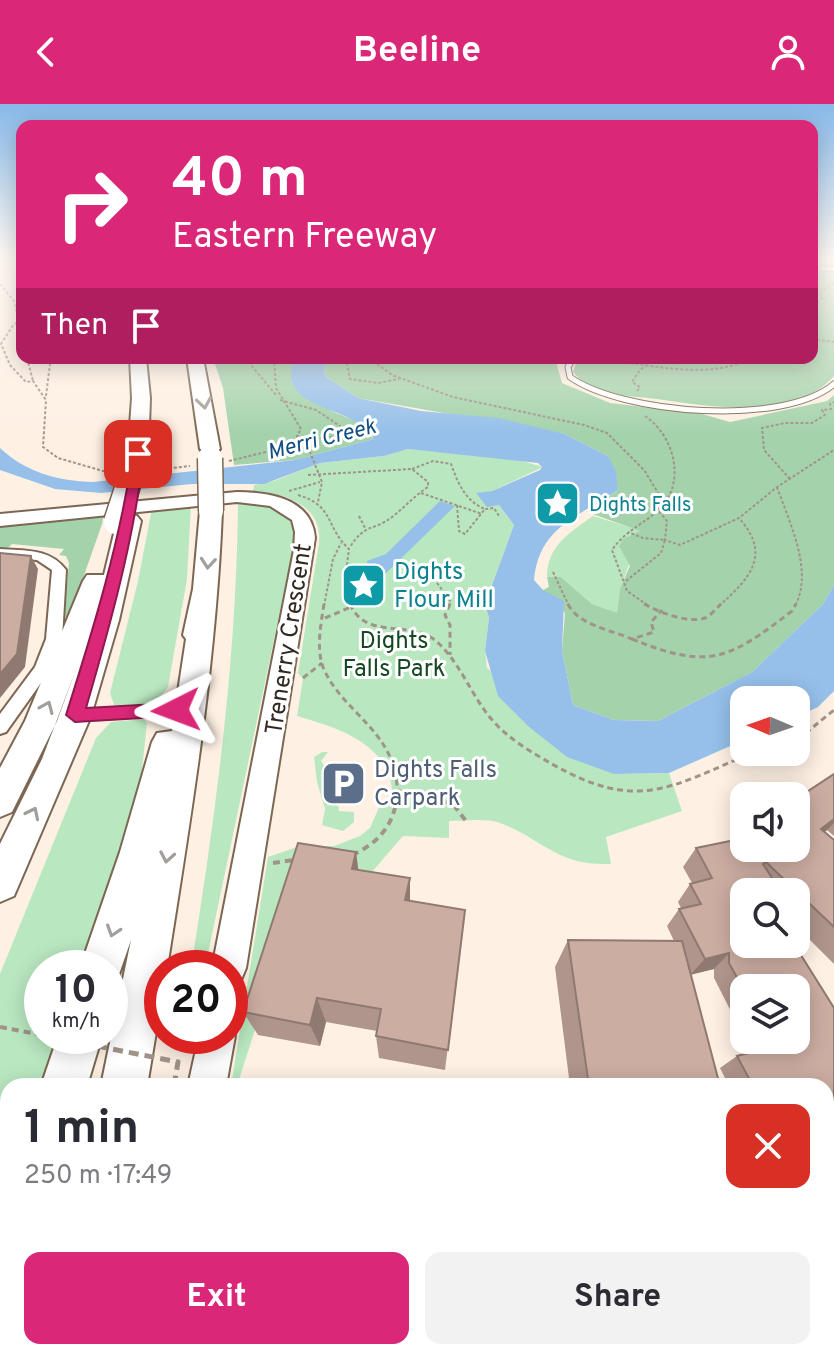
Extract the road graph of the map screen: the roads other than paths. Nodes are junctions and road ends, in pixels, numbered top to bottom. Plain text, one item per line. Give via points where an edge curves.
1 (138, 364) edge
2 (196, 364) edge
3 (570, 364) edge
4 (834, 384) edge
5 (0, 520) edge
6 (123, 522) junction
7 (1, 554) edge
8 (203, 614) junction
9 (176, 710) junction
10 (75, 715) junction
11 (0, 727) edge
12 (0, 802) edge
13 (0, 884) edge
14 (107, 950) edge
15 (232, 950) edge
16 (74, 1054) edge
17 (213, 1054) edge
18 (67, 1078) edge
19 (125, 1078) edge
20 (209, 1078) edge

1 - 6 highway, bridge via 138,454
2 -> 8 highway, bridge via 210,449
3 - 4 lane via 574,382 600,394 706,410 798,404
5 - 15 street, Trenerry Crescent via 237,497 274,502 302,521 300,572
6 - 10 highway via 108,609
12 -> 6 highway via 41,721
7 - 11 street via 45,557 59,570 54,639 42,669
8 - 9 highway
8 -> 19 highway via 186,749
9 - 10 lane
9 -> 14 highway
13 -> 10 highway
16 - 18 highway
17 - 20 street

